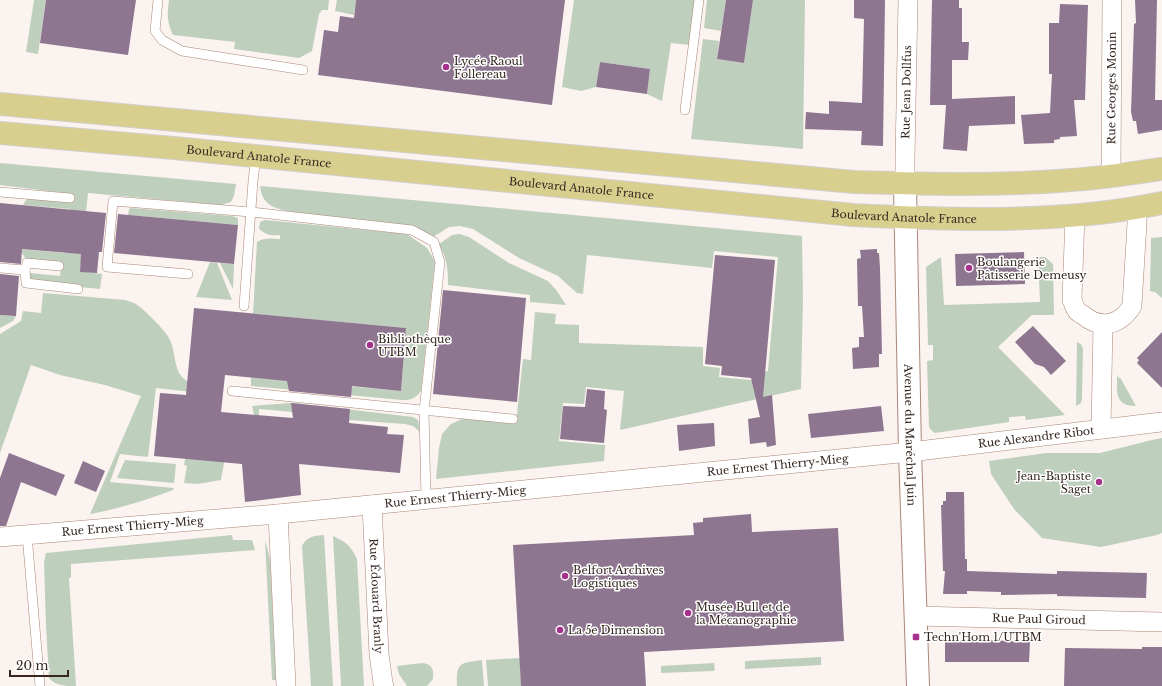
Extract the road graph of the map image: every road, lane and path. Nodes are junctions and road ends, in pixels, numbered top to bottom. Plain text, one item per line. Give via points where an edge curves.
1 (158, 0) edge
2 (699, 0) edge
3 (908, 0) edge
4 (1112, 0) edge
5 (303, 70) dead end
6 (0, 104) edge
7 (685, 110) dead end
8 (0, 133) edge
9 (256, 156) junction
10 (1162, 168) edge
11 (1111, 176) junction
12 (906, 184) junction
13 (0, 192) edge
14 (70, 198) dead end
15 (1162, 203) edge
16 (1137, 208) junction
17 (251, 212) junction
18 (1075, 216) junction
19 (905, 218) junction
20 (59, 266) dead end
21 (0, 268) edge
22 (25, 270) junction
23 (188, 274) dead end
24 (78, 288) dead end
25 (244, 306) dead end
26 (1104, 325) junction
27 (232, 391) dead end
28 (424, 411) junction
29 (513, 419) dead end
30 (1162, 422) edge
31 (1101, 429) junction
32 (910, 452) junction
33 (426, 499) junction
34 (372, 505) junction
35 (278, 514) junction
36 (27, 535) junction
37 (0, 537) edge
38 (916, 616) junction
39 (1162, 622) edge
40 (40, 686) edge
41 (286, 686) edge
42 (384, 686) edge
43 (918, 686) edge

1 - 5 lane via 155,31 162,40 182,51
2 - 7 lane
3 - 12 street, Rue Jean Dollfus
4 - 11 street, Rue Georges Monin
6 - 12 main road via 854,182
8 - 9 main road, Boulevard Anatole France
9 - 17 lane
9 - 19 main road, Boulevard Anatole France via 831,214
10 - 11 main road
11 - 12 main road via 974,184
12 - 19 street, Avenue du Maréchal Juin
13 - 14 lane
15 - 16 main road, Boulevard Anatole France
16 - 18 main road, Boulevard Anatole France
16 - 26 street via 1132,306 1126,315
17 - 23 lane via 113,201 107,267
17 - 25 lane
17 - 28 lane via 412,230 434,242 440,262
18 - 19 main road, Boulevard Anatole France
18 - 26 street via 1072,300 1076,310 1089,320
19 - 32 street, Avenue du Maréchal Juin
20 - 22 lane via 27,263
21 - 22 lane
22 - 24 lane via 26,283
26 - 31 street
27 - 28 lane
28 - 29 lane
28 - 33 lane
30 - 31 street, Rue Alexandre Ribot
31 - 32 street, Rue Alexandre Ribot
32 - 33 street, Rue Ernest Thierry-Mieg
32 - 38 street, Avenue du Maréchal Juin
33 - 34 street, Rue Ernest Thierry-Mieg
34 - 35 street, Rue Ernest Thierry-Mieg
34 - 42 street, Rue Édouard Branly via 379,654
35 - 36 street, Rue Ernest Thierry-Mieg
35 - 41 street
36 - 37 street, Rue Ernest Thierry-Mieg
36 - 40 lane
38 - 39 street, Rue Paul Giroud
38 - 43 street, Avenue du Maréchal Juin

